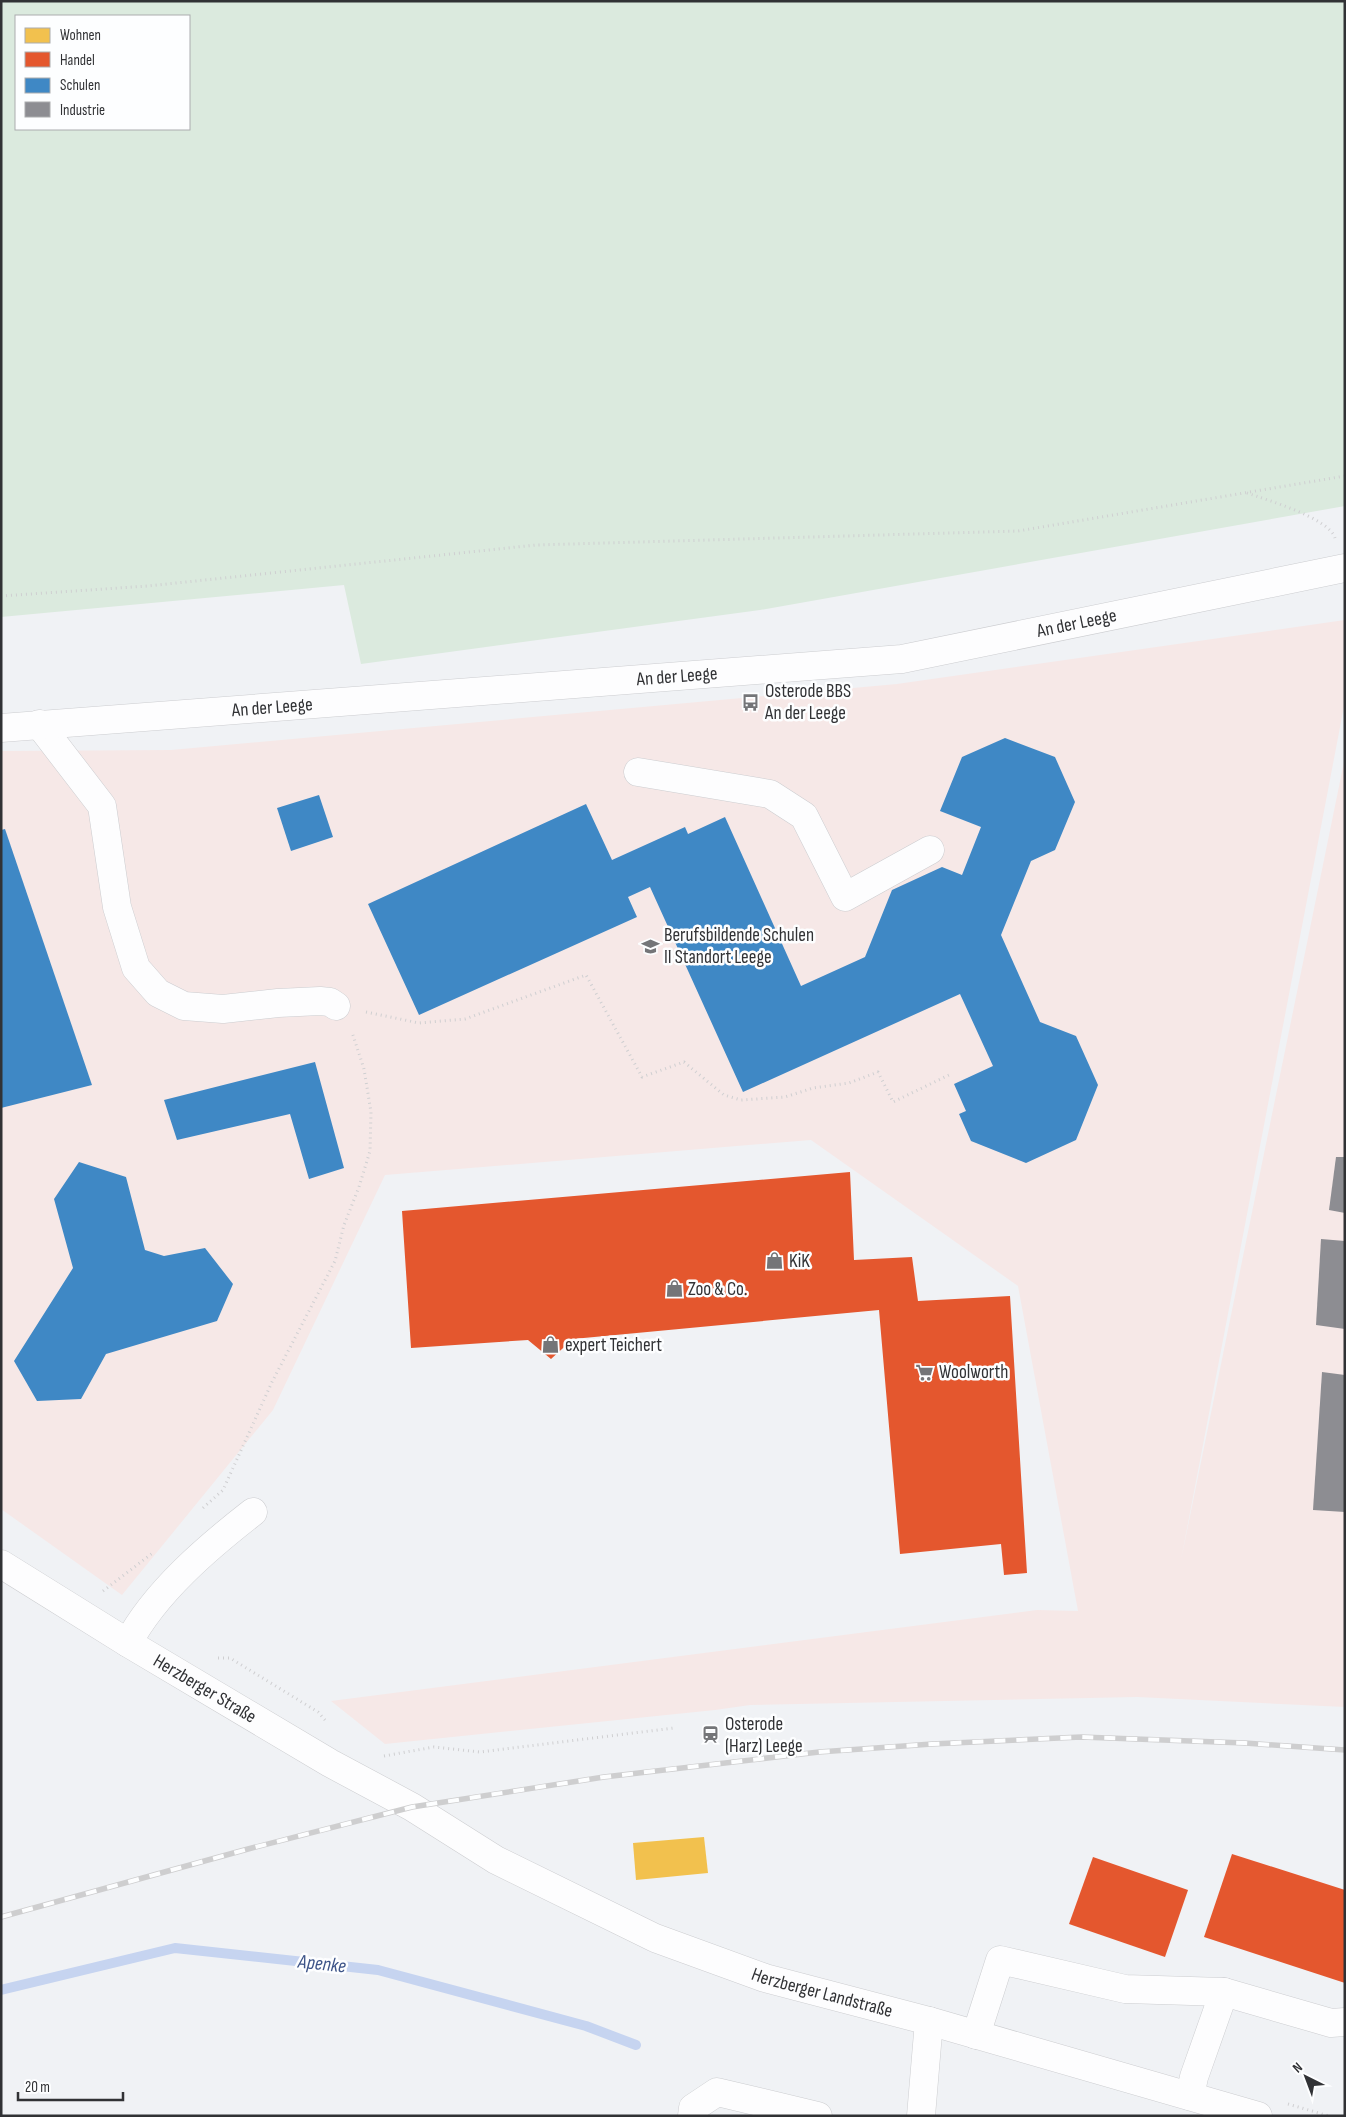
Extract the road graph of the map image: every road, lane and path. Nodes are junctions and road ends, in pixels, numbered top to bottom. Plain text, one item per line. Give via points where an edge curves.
1 (1345, 476) edge
2 (1247, 493) junction
3 (1345, 568) edge
4 (1, 596) edge
5 (39, 724) junction
6 (1, 728) edge
7 (638, 772) dead end
8 (930, 850) dead end
9 (336, 1006) junction
10 (951, 1074) dead end
11 (253, 1512) dead end
12 (197, 1513) dead end
13 (159, 1548) dead end
14 (1, 1564) edge
15 (96, 1596) dead end
16 (128, 1643) junction
17 (213, 1659) dead end
18 (329, 1726) dead end
19 (674, 1728) dead end
20 (380, 1756) dead end
21 (412, 1808) joint
22 (1224, 1992) junction
23 (929, 2021) junction
24 (1345, 2022) edge
25 (976, 2035) junction
26 (1190, 2096) junction
27 (1284, 2103) dead end
28 (920, 2115) edge
29 (692, 2116) edge
30 (818, 2116) edge
31 (1258, 2116) edge
32 (1329, 2116) edge

1 - 2 path
2 - 3 path via 1309,515 1334,533
2 - 4 path via 1018,531 536,545 148,586
3 - 5 street, An der Leege via 902,659
5 - 6 street, An der Leege
5 - 9 street via 102,806 117,907 136,968 158,993 184,1006 223,1009 320,1001
7 - 8 street via 770,794 804,816 845,897
9 - 10 path via 420,1023 465,1019 586,975 642,1077 684,1062 724,1095 740,1100 785,1097 813,1088 849,1083 878,1072 893,1102
9 - 12 path via 351,1028 364,1068 371,1112 370,1151 335,1261 272,1382 223,1490
11 - 16 street via 216,1541 154,1604
13 - 15 path
14 - 16 street, Herzberger Straße
16 - 21 street, Herzberger Straße
17 - 18 path via 230,1658 318,1712
19 - 20 path via 480,1752 434,1747
21 - 23 street, Herzberger Landstraße via 496,1860 655,1938 765,1978
22 - 24 street via 1331,2023
22 - 25 street via 1125,1989 1000,1960
22 - 26 street
23 - 25 street, Herzberger Landstraße
23 - 28 street
25 - 26 street, Herzberger Landstraße
26 - 31 street, Herzberger Landstraße
27 - 32 path
29 - 30 street via 693,2108 717,2092

